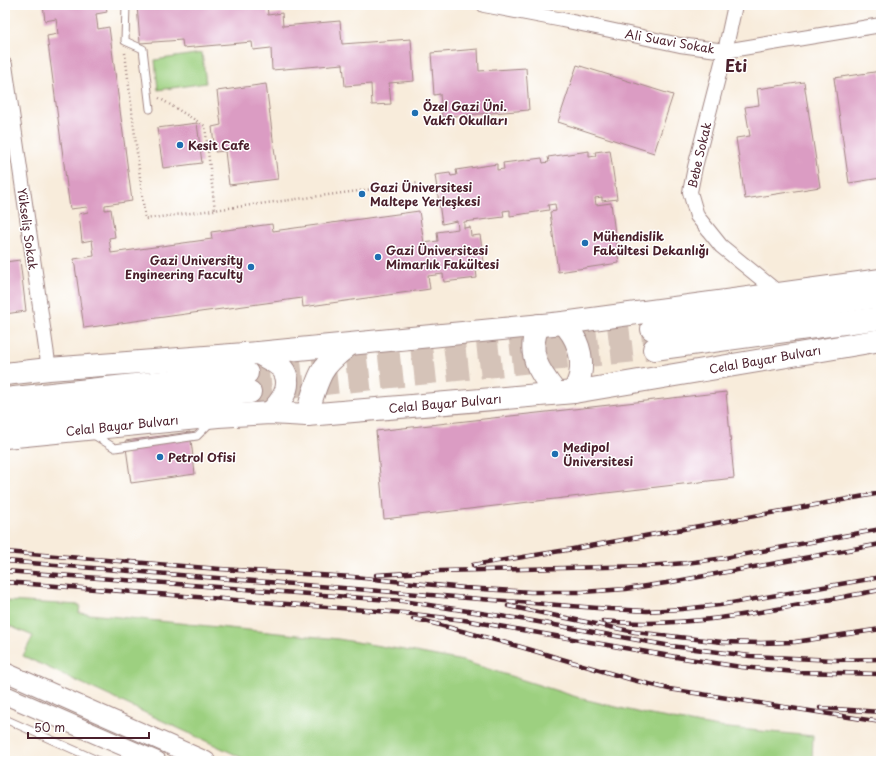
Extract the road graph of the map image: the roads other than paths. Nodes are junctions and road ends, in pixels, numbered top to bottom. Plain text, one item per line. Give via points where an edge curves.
1 (126, 5) edge
2 (484, 5) edge
3 (735, 5) edge
4 (881, 25) edge
5 (725, 51) junction
6 (5, 65) edge
7 (150, 109) dead end
8 (881, 280) edge
9 (780, 294) junction
10 (881, 296) edge
11 (881, 318) edge
12 (563, 323) junction
13 (539, 325) junction
14 (880, 340) edge
15 (349, 345) junction
16 (258, 353) junction
17 (48, 369) junction
18 (11, 371) edge
19 (565, 392) junction
20 (5, 398) edge
21 (270, 413) junction
22 (307, 415) junction
23 (5, 418) edge
24 (5, 437) edge
25 (5, 672) edge
26 (5, 696) edge
27 (5, 718) edge
28 (98, 761) edge
29 (157, 761) edge
30 (206, 761) edge

1 - 7 lane via 125,41 143,49
2 - 5 street, Ali Suavi Sokak via 680,45
3 - 5 street, Bebe Sokak
4 - 5 street, Ali Suavi Sokak
5 - 9 street, Bebe Sokak via 690,192 696,216 721,246
6 - 17 street, Yükseliş Sokak
8 - 9 main road
9 - 12 main road
10 - 11 main road, Celal Bayar Bulvarı via 653,339
12 - 13 main road
12 - 19 main road via 571,331 582,363 580,377
13 - 15 main road
13 - 19 main road via 534,334 536,363 541,375
14 - 19 main road, Celal Bayar Bulvarı
15 - 16 main road
15 - 22 main road via 322,371
16 - 17 main road
16 - 21 main road via 276,363 284,371 285,394
17 - 18 main road
19 - 22 main road, Celal Bayar Bulvarı
20 - 23 main road, Celal Bayar Bulvarı via 248,383
21 - 22 main road, Celal Bayar Bulvarı
21 - 24 main road, Celal Bayar Bulvarı
25 - 30 street
26 - 29 street
27 - 28 lane

